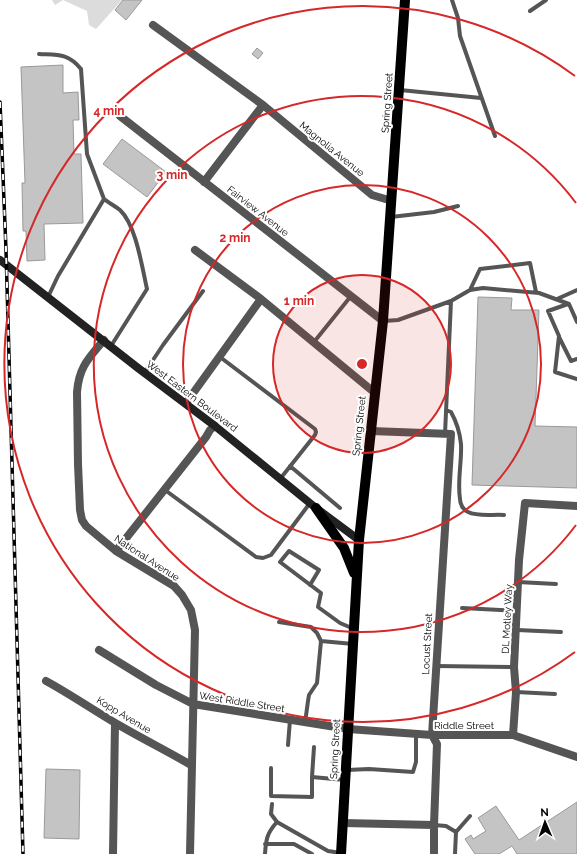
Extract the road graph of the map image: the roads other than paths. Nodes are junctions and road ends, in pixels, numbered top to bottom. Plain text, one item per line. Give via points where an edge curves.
1 (405, 0) edge
2 (452, 0) edge
3 (546, 0) edge
4 (530, 11) dead end
5 (153, 25) dead end
6 (39, 54) dead end
7 (400, 90) junction
8 (481, 98) junction
9 (263, 105) junction
10 (120, 116) dead end
11 (495, 136) dead end
12 (204, 182) junction
13 (104, 199) junction
14 (392, 201) junction
15 (458, 206) dead end
16 (391, 217) junction
17 (195, 250) dead end
18 (0, 260) edge
19 (470, 290) junction
20 (577, 290) edge
21 (203, 291) dead end
22 (536, 292) junction
23 (351, 296) junction
24 (48, 297) junction
25 (261, 299) junction
26 (557, 299) junction
27 (451, 301) junction
28 (569, 304) junction
29 (383, 321) junction
30 (577, 322) edge
31 (559, 336) junction
32 (104, 340) junction
33 (314, 343) junction
34 (111, 346) junction
35 (219, 357) junction
36 (577, 359) edge
37 (145, 372) junction
38 (577, 379) edge
39 (375, 393) junction
40 (186, 403) junction
41 (446, 410) junction
42 (215, 426) junction
43 (371, 431) junction
44 (448, 434) junction
45 (290, 466) junction
46 (280, 479) junction
47 (164, 490) junction
48 (313, 505) junction
49 (577, 506) edge
50 (340, 508) dead end
51 (504, 515) dead end
52 (359, 540) junction
53 (116, 551) junction
54 (356, 578) junction
55 (518, 582) junction
56 (556, 584) dead end
57 (310, 585) junction
58 (462, 608) dead end
59 (517, 611) junction
60 (279, 622) dead end
61 (354, 629) junction
62 (517, 630) junction
63 (561, 632) dead end
64 (322, 641) junction
65 (354, 644) junction
66 (100, 650) dead end
67 (436, 666) junction
68 (514, 667) junction
69 (46, 681) dead end
70 (516, 692) junction
71 (555, 694) dead end
72 (192, 704) junction
73 (290, 720) junction
74 (115, 723) junction
75 (305, 723) junction
76 (348, 730) junction
77 (416, 734) junction
78 (513, 735) junction
79 (432, 736) junction
80 (288, 745) dead end
81 (314, 747) dead end
82 (577, 757) edge
83 (191, 765) junction
84 (271, 768) dead end
85 (346, 775) junction
86 (312, 777) junction
87 (272, 804) dead end
88 (470, 816) dead end
89 (277, 822) junction
90 (343, 823) junction
91 (434, 825) junction
92 (456, 832) junction
93 (265, 844) junction
94 (316, 844) junction
95 (341, 853) edge
96 (113, 854) edge
97 (190, 854) edge
98 (265, 854) edge
99 (312, 854) edge
100 (434, 854) edge
101 (455, 854) edge

1 - 7 main road, Spring Street
2 - 8 lane via 460,36
3 - 4 lane
5 - 9 street, Magnolia Avenue
6 - 13 lane via 60,55 74,60 81,69 87,154
7 - 8 lane
7 - 14 main road, Spring Street
8 - 11 lane
9 - 12 street
9 - 14 street, Magnolia Avenue via 372,195
10 - 12 street, Fairview Avenue
12 - 23 street, Fairview Avenue
13 - 24 lane
13 - 34 lane via 120,210 131,227 147,289
14 - 16 main road, Spring Street
15 - 16 lane via 434,212
16 - 29 main road, Spring Street
17 - 25 street
18 - 24 main road, West Eastern Boulevard
19 - 22 lane via 483,288
19 - 22 lane via 480,269 530,263
19 - 27 lane
20 - 26 lane
21 - 37 lane
22 - 26 lane
23 - 29 street, Fairview Avenue
23 - 33 lane
24 - 32 main road, West Eastern Boulevard
25 - 33 street
25 - 35 street
26 - 28 lane
27 - 29 lane via 398,320
27 - 41 lane
28 - 30 lane
28 - 31 lane via 548,311
29 - 39 main road, Spring Street
31 - 36 lane via 571,361
31 - 38 lane via 555,372
32 - 34 main road, West Eastern Boulevard
32 - 53 street, National Avenue via 86,361 78,381 80,510 86,526
33 - 39 street
34 - 37 main road, West Eastern Boulevard
35 - 40 street
35 - 45 lane via 316,429 315,435
37 - 40 main road, West Eastern Boulevard
39 - 43 main road, Spring Street
40 - 42 main road, West Eastern Boulevard
41 - 44 lane
41 - 51 lane via 453,416 460,439 460,497 464,510 474,514
42 - 46 main road, West Eastern Boulevard
42 - 47 street
43 - 44 street
43 - 52 main road, Spring Street
44 - 67 street, Locust Street
45 - 46 lane
45 - 50 lane
46 - 48 main road, West Eastern Boulevard
47 - 48 lane via 256,557 263,558 271,555
47 - 53 street
48 - 52 main road, West Eastern Boulevard
48 - 54 main road via 344,548
49 - 55 street, DL Motley Way via 525,503
52 - 54 main road, Spring Street
53 - 72 street, National Avenue via 174,586 191,610 195,630
54 - 61 main road, Spring Street
55 - 56 lane
55 - 59 street, DL Motley Way
57 - 57 lane via 280,562 289,551 318,570
57 - 61 lane via 322,593 318,607 340,623
58 - 59 lane
59 - 62 street, DL Motley Way
60 - 64 lane via 310,627
61 - 65 main road, Spring Street
62 - 63 lane
62 - 68 street, DL Motley Way
64 - 65 lane
64 - 75 lane via 317,683 308,701
65 - 76 main road, Spring Street
66 - 72 street, West Riddle Street
67 - 68 lane
67 - 79 street, Locust Street
68 - 70 street, DL Motley Way
69 - 74 street, Kopp Avenue
70 - 71 lane
70 - 78 street, DL Motley Way
72 - 73 street, West Riddle Street
72 - 83 street, National Avenue
73 - 75 street, West Riddle Street
73 - 80 lane
74 - 83 street, Kopp Avenue
74 - 96 street
75 - 76 street, West Riddle Street
76 - 77 street, Riddle Street
76 - 85 main road, Spring Street
77 - 79 street, Riddle Street
77 - 85 lane via 416,762 413,772 369,769
78 - 79 street, Riddle Street
78 - 82 street, Riddle Street
79 - 91 street, Locust Street via 437,744
81 - 86 lane
83 - 97 street, National Avenue
84 - 86 lane via 271,796 312,797
85 - 86 lane
85 - 90 main road, Spring Street
87 - 89 lane via 271,814
88 - 92 lane
89 - 93 lane via 268,833
89 - 94 lane
90 - 91 street
90 - 95 main road, Spring Street
91 - 92 lane via 446,826
91 - 100 street, Locust Street
92 - 101 lane
93 - 98 lane
93 - 99 lane via 294,844
94 - 95 lane via 328,851
94 - 99 lane

